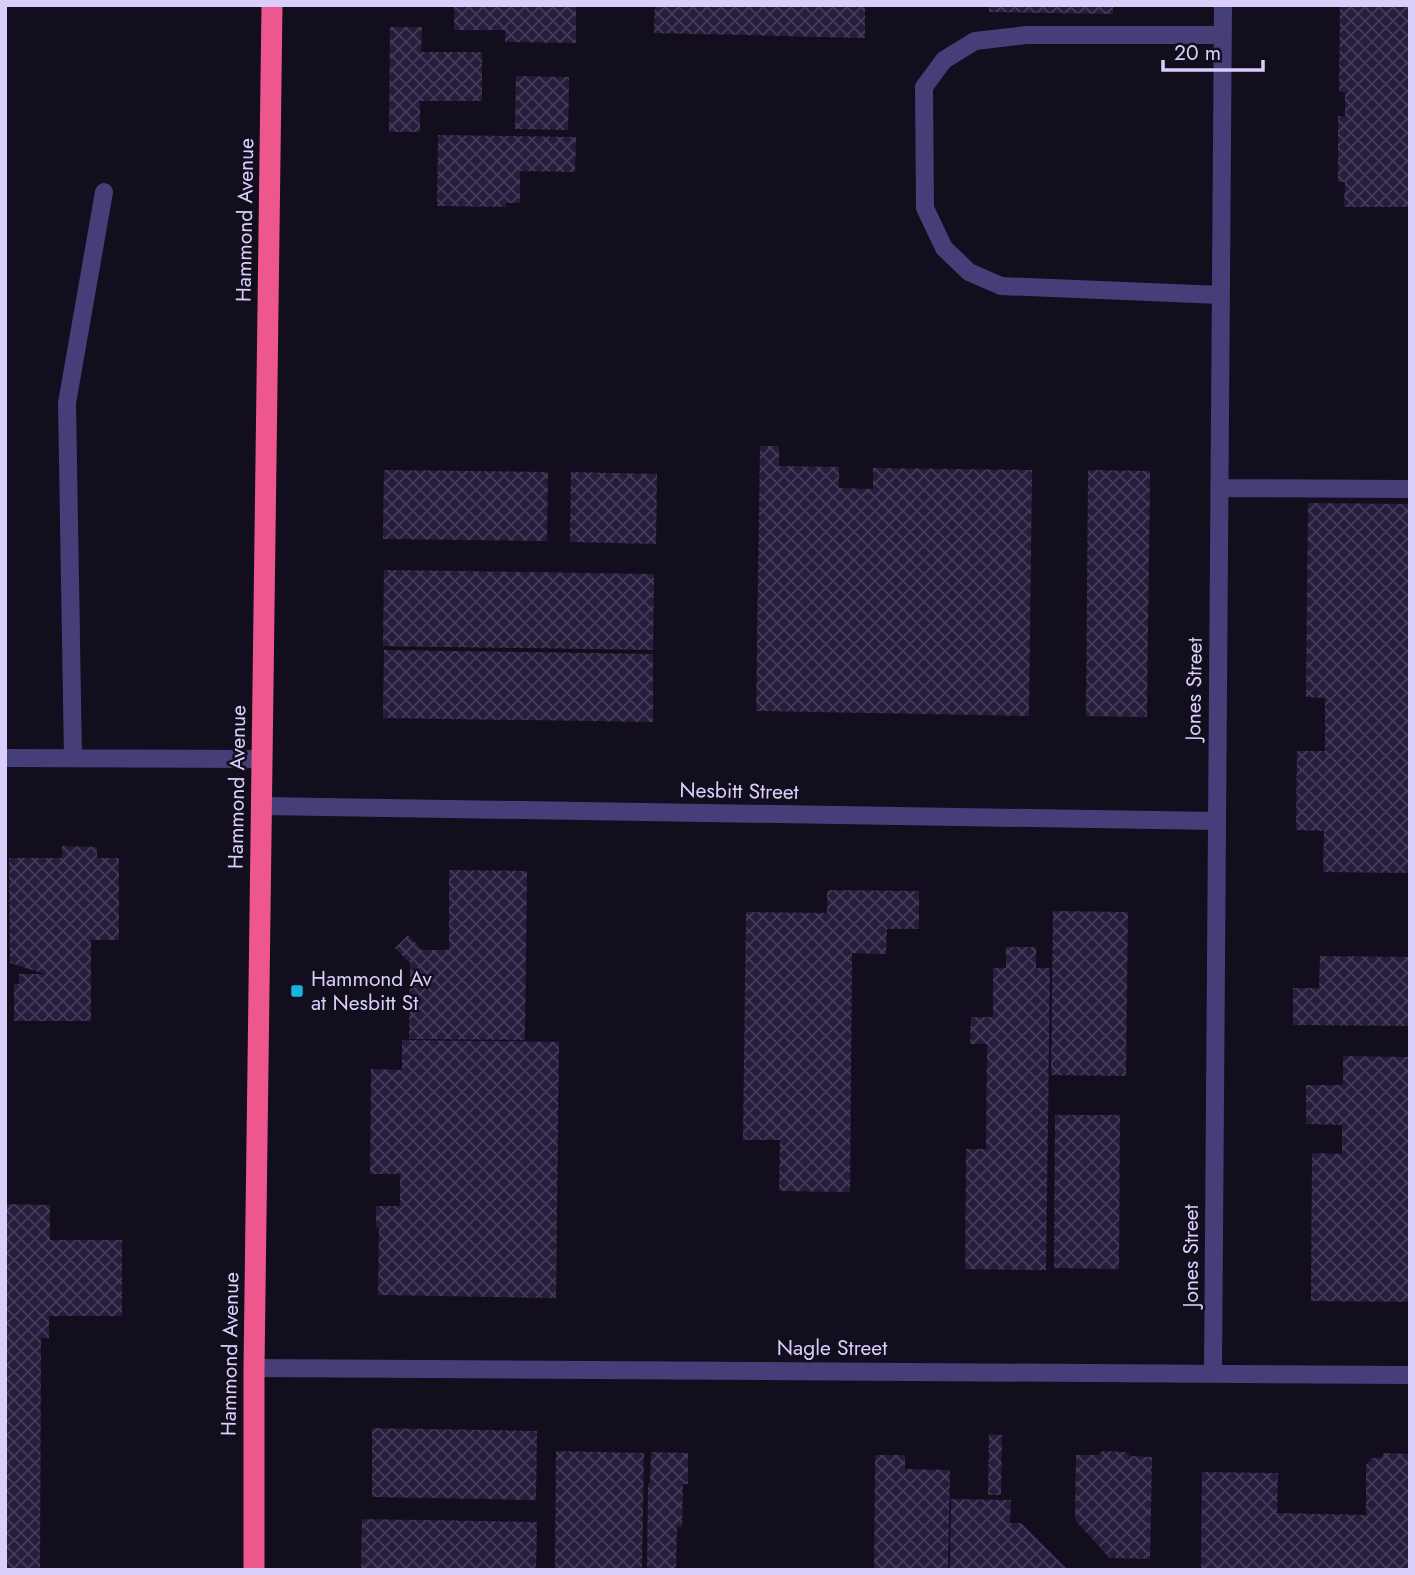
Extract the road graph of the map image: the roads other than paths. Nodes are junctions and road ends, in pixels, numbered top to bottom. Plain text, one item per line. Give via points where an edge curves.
1 (272, 5) edge
2 (1223, 5) edge
3 (1223, 35) junction
4 (104, 192) dead end
5 (1221, 295) junction
6 (1219, 488) junction
7 (1410, 489) edge
8 (5, 758) edge
9 (73, 758) junction
10 (262, 759) junction
11 (262, 806) junction
12 (1216, 821) junction
13 (254, 1368) junction
14 (1213, 1373) junction
15 (1410, 1375) edge
16 (254, 1570) edge

1 - 10 highway, Hammond Avenue
2 - 3 street, Jones Street
3 - 5 street, Jones Street
3 - 5 street via 1026,36 975,41 944,60 924,87 925,208 944,248 969,272 1001,286
4 - 9 street via 67,403
5 - 6 street, Jones Street
6 - 7 street
6 - 12 street, Jones Street
8 - 9 street
9 - 10 street
10 - 11 highway, Hammond Avenue
11 - 12 street, Nesbitt Street
11 - 13 highway, Hammond Avenue
12 - 14 street, Jones Street
13 - 14 street, Nagle Street
13 - 16 highway, Hammond Avenue
14 - 15 street, Nagle Street

